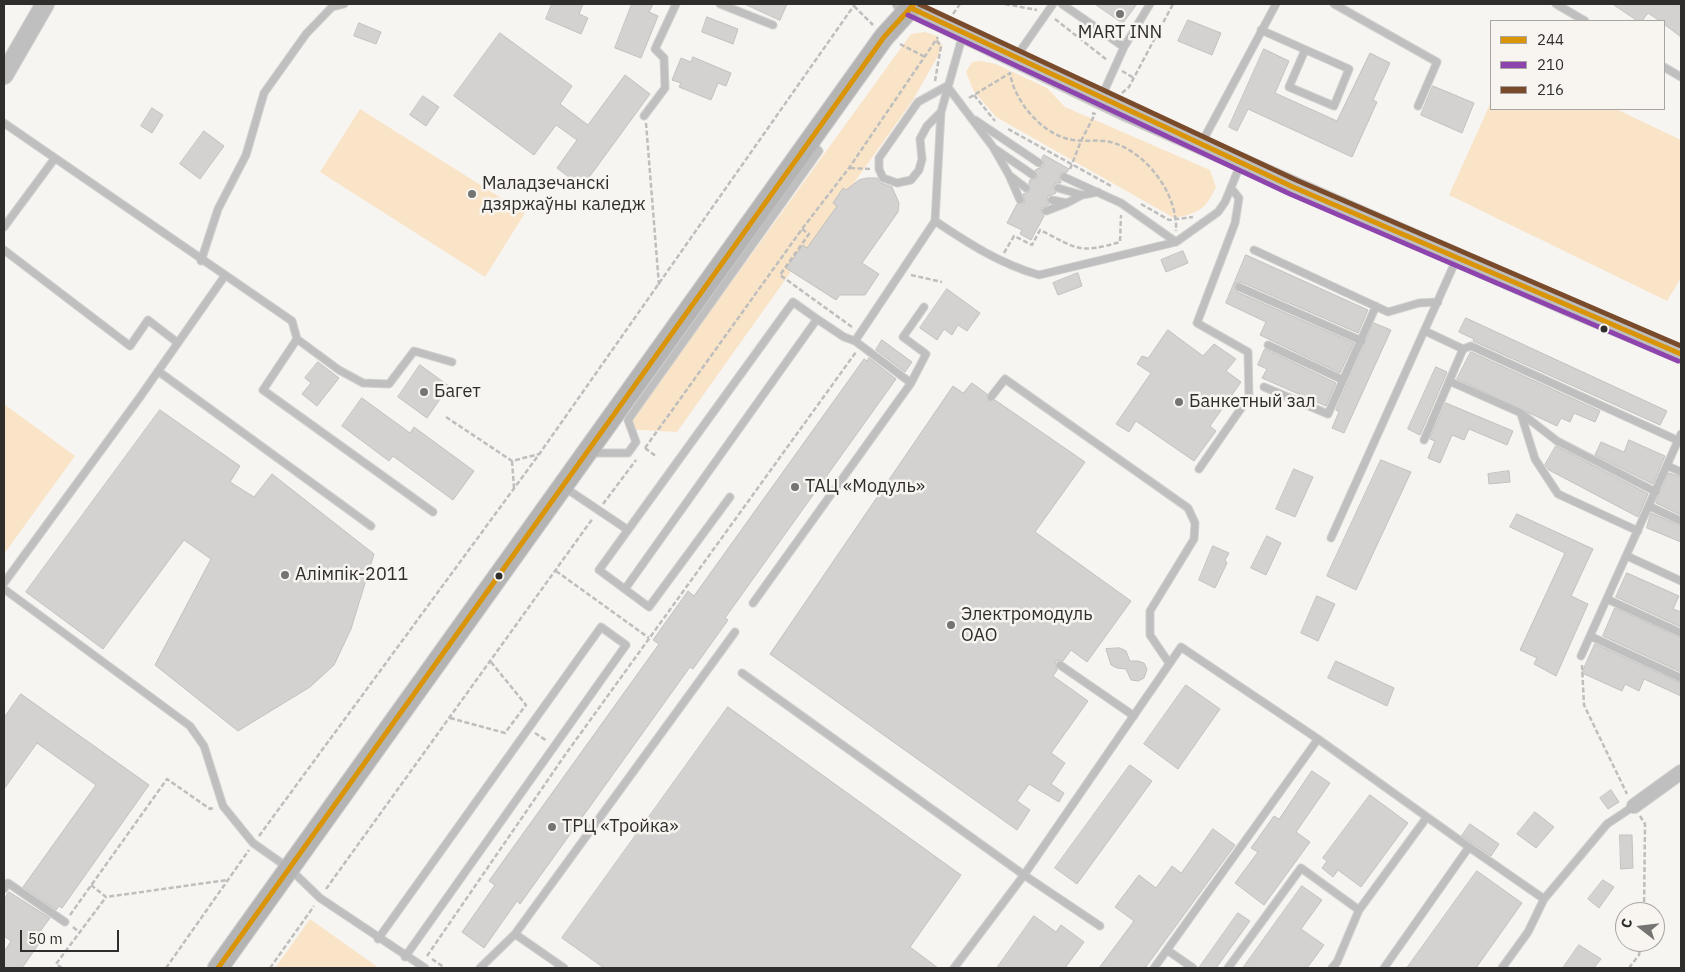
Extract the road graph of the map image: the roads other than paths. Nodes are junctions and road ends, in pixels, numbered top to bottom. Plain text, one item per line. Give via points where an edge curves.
1 (45, 4) edge
2 (344, 4) edge
3 (676, 4) edge
4 (720, 4) edge
5 (1053, 4) edge
6 (1062, 4) edge
7 (1150, 4) edge
8 (1276, 4) edge
9 (1334, 4) edge
10 (1556, 4) edge
11 (907, 5) edge
12 (1583, 20) edge
13 (773, 25) dead end
14 (1261, 30) junction
15 (963, 34) junction
16 (1124, 47) junction
17 (1306, 50) junction
18 (1013, 65) junction
19 (6, 67) edge
20 (1665, 68) edge
21 (1681, 77) edge
22 (947, 86) junction
23 (1106, 101) junction
24 (1418, 106) dead end
25 (941, 112) junction
26 (644, 116) road end
27 (968, 116) junction
28 (4, 123) edge
29 (810, 141) junction
30 (1201, 144) junction
31 (992, 147) junction
32 (54, 158) junction
33 (1039, 163) dead end
34 (1241, 163) junction
35 (1009, 175) junction
36 (1033, 175) dead end
37 (1066, 178) road end
38 (1026, 188) dead end
39 (1058, 188) dead end
40 (1231, 188) junction
41 (1098, 192) junction
42 (1082, 195) junction
43 (1020, 200) dead end
44 (1052, 200) dead end
45 (1068, 203) junction
46 (1046, 211) dead end
47 (935, 221) junction
48 (4, 227) edge
49 (1176, 242) junction
50 (4, 250) edge
51 (1254, 250) dead end
52 (1457, 258) junction
53 (201, 261) junction
54 (224, 277) junction
55 (1239, 287) dead end
56 (1438, 302) junction
57 (1376, 306) junction
58 (924, 307) dead end
59 (818, 319) junction
60 (1425, 331) junction
61 (297, 340) junction
62 (1362, 341) junction
63 (178, 343) junction
64 (858, 343) junction
65 (1268, 345) dead end
66 (1463, 349) junction
67 (1681, 354) edge
68 (452, 362) dead end
69 (158, 371) junction
70 (1343, 380) junction
71 (1449, 381) junction
72 (911, 383) junction
73 (1264, 387) dead end
74 (991, 397) dead end
75 (1521, 413) junction
76 (1680, 438) edge
77 (1424, 440) dead end
78 (589, 452) junction
79 (1668, 466) junction
80 (1199, 469) dead end
81 (1681, 472) edge
82 (563, 486) junction
83 (1656, 492) junction
84 (730, 497) dead end
85 (1649, 506) junction
86 (433, 512) dead end
87 (1681, 521) edge
88 (371, 526) dead end
89 (628, 530) junction
90 (1638, 532) junction
91 (1331, 538) dead end
92 (1627, 556) junction
93 (1681, 581) edge
94 (4, 583) edge
95 (4, 589) edge
96 (624, 589) junction
97 (1607, 599) junction
98 (753, 603) dead end
99 (735, 632) dead end
100 (1681, 633) edge
101 (1590, 636) junction
102 (1581, 656) road end
103 (1169, 663) junction
104 (1060, 665) dead end
105 (742, 672) dead end
106 (1681, 678) edge
107 (1134, 716) junction
108 (1318, 739) junction
109 (1681, 772) edge
110 (1634, 806) joint
111 (1427, 817) junction
112 (1469, 847) junction
113 (290, 869) junction
114 (1024, 875) junction
115 (4, 889) edge
116 (1544, 900) junction
117 (1359, 910) junction
118 (65, 922) road end
119 (1100, 926) dead end
120 (515, 934) junction
121 (378, 938) junction
122 (1167, 950) junction
123 (405, 957) junction
124 (218, 968) edge
125 (425, 968) edge
126 (480, 968) edge
127 (564, 968) edge
128 (954, 968) edge
129 (1154, 968) edge
130 (1192, 968) edge
131 (1228, 968) edge
132 (1332, 968) edge
133 (1384, 968) edge
134 (1502, 968) edge

1 - 19 street
2 - 53 lane via 332,7 306,34 264,93 246,155 218,209
3 - 26 lane via 655,49 664,58 665,88
4 - 13 lane
5 - 18 lane
6 - 16 lane
7 - 16 lane
8 - 14 lane
9 - 24 lane via 1437,62
10 - 12 lane
11 - 15 street via 941,32
11 - 29 main road via 888,37
14 - 17 lane
14 - 30 lane
15 - 18 street
15 - 22 lane
16 - 23 lane
17 - 17 lane via 1349,69 1334,106 1289,87
18 - 23 street
20 - 21 lane
22 - 25 lane
22 - 25 lane via 918,102 879,158 878,170 883,178 897,184 911,180 922,159 920,139
22 - 27 lane
23 - 30 street
25 - 47 lane
27 - 31 lane
27 - 33 lane
28 - 32 lane
29 - 78 main road
29 - 78 lane via 819,151 628,420 636,442 628,453
30 - 34 street
31 - 35 lane
31 - 36 lane
32 - 48 lane
32 - 53 lane
34 - 40 lane
34 - 52 street
35 - 38 lane
35 - 43 lane
37 - 41 lane
39 - 42 lane
40 - 49 lane via 1218,212
40 - 80 lane via 1239,198 1235,223 1197,323 1248,352 1249,397
41 - 42 lane
41 - 49 lane via 1121,203
42 - 45 lane
44 - 45 lane
45 - 46 lane
47 - 49 lane via 981,251 1039,275
47 - 64 lane
50 - 63 lane via 130,346 148,320
51 - 57 lane
52 - 56 lane
52 - 67 street
53 - 54 lane
54 - 61 lane via 292,321
54 - 63 lane
55 - 62 lane
56 - 57 lane via 1419,303 1388,312
56 - 60 lane
57 - 62 lane
58 - 72 lane via 903,337 926,354
59 - 64 lane
59 - 89 lane via 793,302
59 - 96 lane
60 - 66 lane
60 - 91 lane
61 - 68 lane via 363,383 389,384 414,351
61 - 86 lane via 263,390
62 - 70 lane
63 - 69 lane
64 - 72 lane
65 - 70 lane
66 - 71 lane
66 - 76 lane via 1471,346
69 - 88 lane
69 - 94 lane
70 - 73 lane via 1328,414
71 - 75 lane
71 - 77 lane
72 - 98 lane
74 - 103 lane via 1005,379 1188,508 1195,523 1194,540 1150,611 1150,635
75 - 83 lane via 1557,441
75 - 90 lane via 1535,459 1558,494
76 - 79 lane
78 - 82 main road
79 - 81 lane
79 - 83 lane
82 - 89 lane
82 - 113 main road
83 - 85 lane
84 - 96 lane via 649,607
85 - 87 lane
85 - 90 lane
89 - 96 lane via 599,570
90 - 92 lane
92 - 93 lane
92 - 97 lane
95 - 113 lane via 190,726 204,746 223,806 254,843
97 - 100 lane
97 - 101 lane
99 - 120 lane
101 - 102 lane
101 - 106 lane
103 - 107 lane
103 - 108 lane via 1181,647
104 - 107 lane
105 - 114 lane
107 - 114 lane
108 - 111 lane
108 - 122 lane
109 - 110 street
110 - 116 lane via 1607,824
111 - 112 lane
111 - 117 lane
112 - 116 lane
112 - 133 lane
113 - 121 lane via 320,898
113 - 124 main road
114 - 119 lane
114 - 128 lane
115 - 118 lane via 8,883
116 - 134 lane via 1528,932
117 - 131 lane via 1301,868
117 - 132 lane
120 - 126 lane
120 - 127 lane
121 - 123 lane
121 - 123 lane via 601,627 626,645
122 - 129 lane
122 - 130 lane
123 - 125 lane

